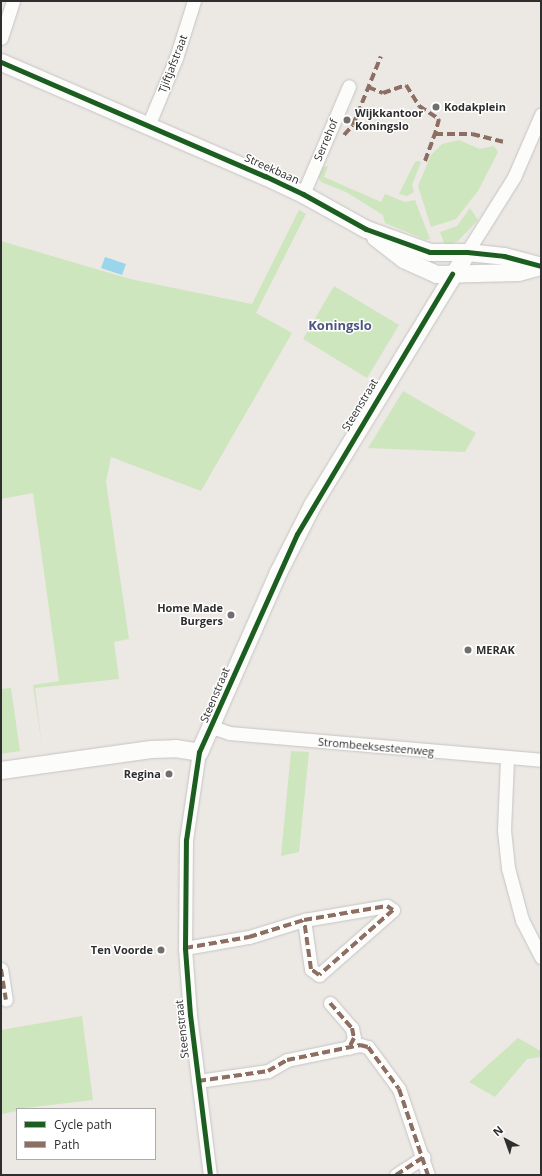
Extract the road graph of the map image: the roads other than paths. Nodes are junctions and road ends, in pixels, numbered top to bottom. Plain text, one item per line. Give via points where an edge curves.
1 (12, 1) edge
2 (194, 1) edge
3 (1, 38) edge
4 (1, 62) edge
5 (349, 86) dead end
6 (541, 115) edge
7 (148, 126) junction
8 (303, 194) junction
9 (366, 229) junction
10 (467, 252) junction
11 (452, 274) junction
12 (212, 727) junction
13 (199, 752) junction
14 (507, 759) junction
15 (541, 760) edge
16 (1, 770) edge
17 (304, 920) junction
18 (185, 948) junction
19 (541, 957) edge
20 (1, 970) edge
21 (6, 1000) dead end
22 (330, 1003) dead end
23 (349, 1048) junction
24 (198, 1081) junction
25 (424, 1157) junction
26 (210, 1175) edge
27 (396, 1175) edge
28 (428, 1175) edge

1 - 3 street
2 - 7 street, Tjiftjafstraat via 176,58
4 - 7 street, Streekbaan
5 - 8 street, Serrehof
6 - 10 street, Steenstraat via 511,182
7 - 8 street, Streekbaan
8 - 9 street, Streekbaan
9 - 10 street, Streekbaan via 430,252
9 - 11 street, Streekbaan via 392,252 421,269 436,274
10 - 11 street, Steenstraat
10 - 11 street, Streekbaan via 504,256 541,266 518,272
11 - 12 street, Steenstraat via 297,534
12 - 13 street, Steenstraat
12 - 14 street, Strombeeksesteenweg via 229,733
13 - 16 street via 175,748 151,749
13 - 18 street, Steenstraat via 187,827
14 - 15 street, Strombeeksesteenweg
14 - 19 street via 504,830 508,868 522,920
17 - 17 street via 387,906 392,910 319,975 311,969
17 - 18 street via 249,937
18 - 24 street, Steenstraat
20 - 21 street
22 - 23 street via 352,1028 354,1038
23 - 24 street via 287,1060 268,1071
23 - 25 street via 364,1045 372,1049 400,1089
24 - 26 street, Steenstraat
25 - 27 street
25 - 28 street

